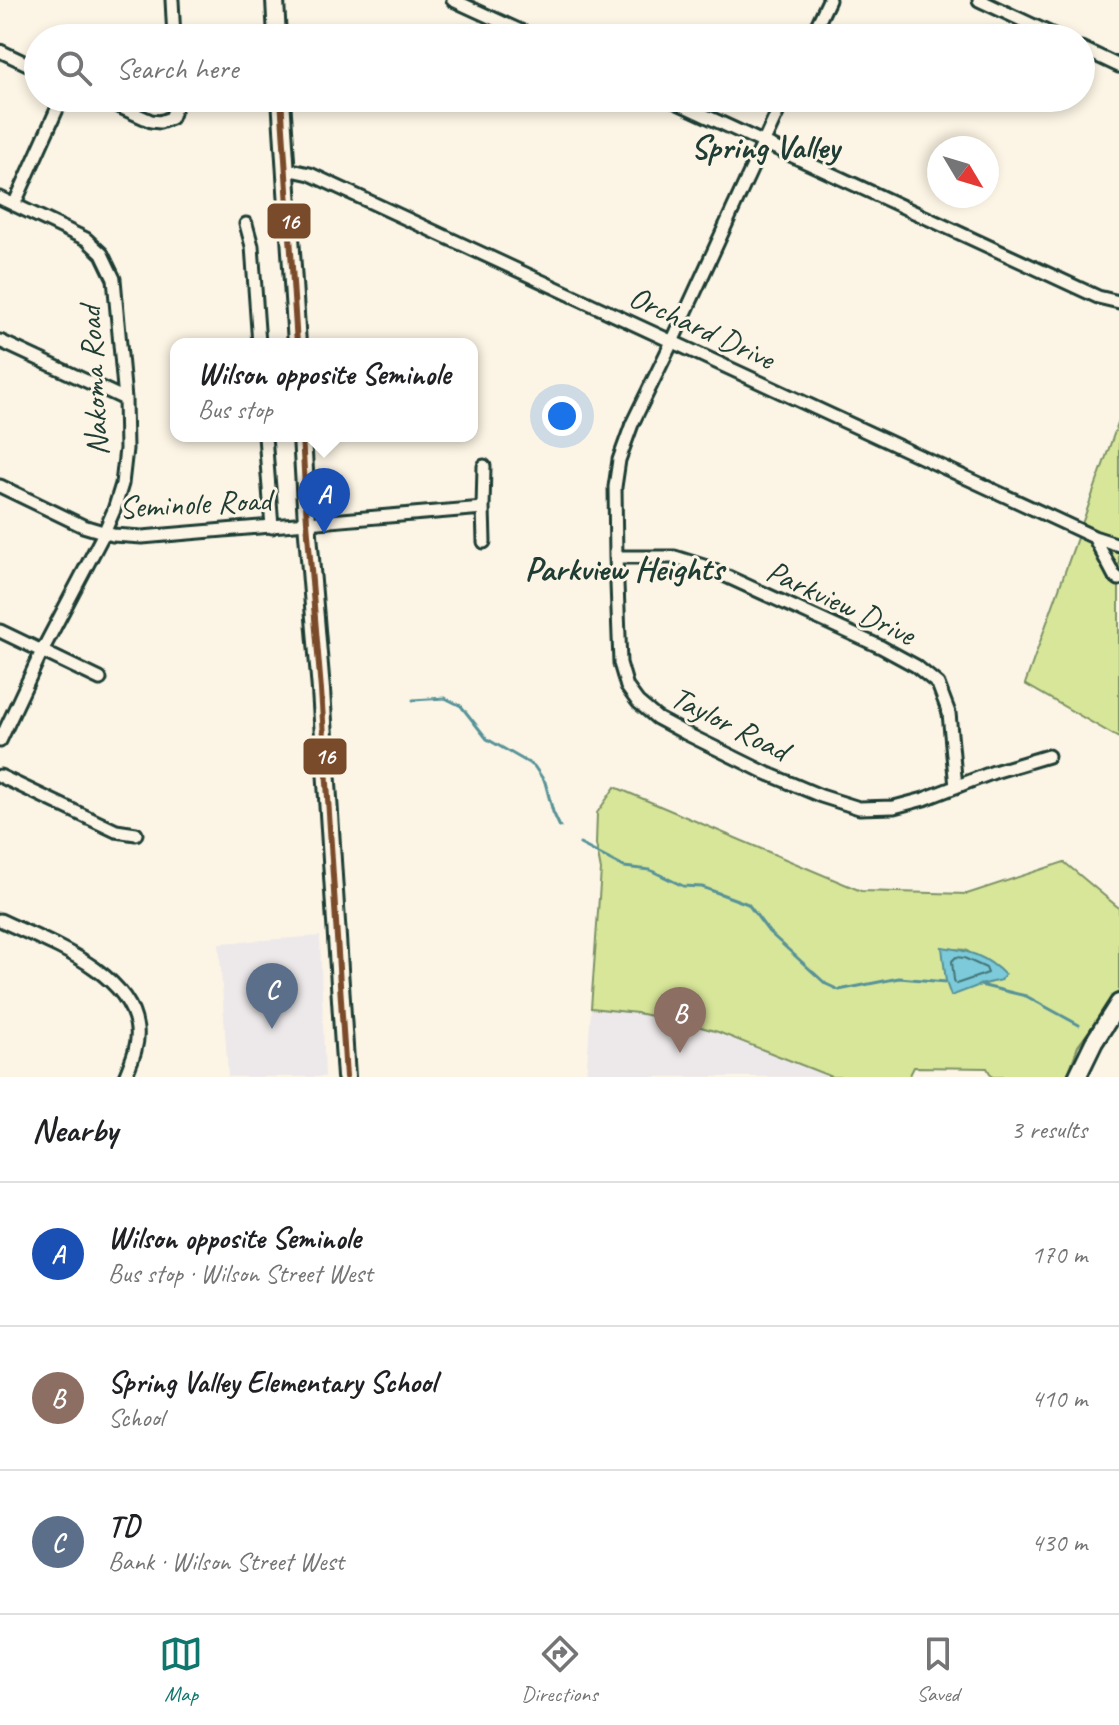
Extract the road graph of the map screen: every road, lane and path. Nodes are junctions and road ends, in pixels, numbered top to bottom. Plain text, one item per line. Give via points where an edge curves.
1 (172, 0) edge
2 (275, 0) edge
3 (453, 0) edge
4 (829, 0) edge
5 (979, 0) edge
6 (173, 24) edge
7 (276, 24) edge
8 (505, 24) edge
9 (818, 24) edge
10 (1030, 24) edge
11 (0, 51) edge
12 (1095, 55) edge
13 (24, 62) edge
14 (1119, 66) edge
15 (56, 112) edge
16 (131, 112) edge
17 (173, 112) edge
18 (282, 112) edge
19 (698, 112) edge
20 (778, 112) edge
21 (764, 142) junction
22 (287, 169) junction
23 (0, 198) edge
24 (14, 205) junction
25 (246, 224) dead end
26 (1119, 302) edge
27 (259, 338) edge
28 (297, 338) edge
29 (0, 341) edge
30 (672, 342) junction
31 (125, 399) junction
32 (265, 442) edge
33 (302, 442) edge
34 (484, 466) dead end
35 (0, 486) edge
36 (483, 508) junction
37 (307, 522) junction
38 (272, 527) junction
39 (104, 533) junction
40 (1094, 537) junction
41 (484, 542) dead end
42 (1119, 545) edge
43 (616, 557) junction
44 (1119, 579) edge
45 (0, 631) edge
46 (42, 651) junction
47 (100, 679) dead end
48 (0, 741) edge
49 (1048, 756) dead end
50 (0, 776) edge
51 (956, 787) junction
52 (136, 834) dead end
53 (0, 920) edge
54 (1119, 1003) edge
55 (125, 1077) edge
56 (346, 1077) edge
57 (1077, 1077) edge

1 - 6 street
2 - 7 main road
3 - 8 street
4 - 9 street
5 - 10 street
11 - 13 street
12 - 14 street
15 - 24 street
16 - 17 street via 160,122
18 - 22 main road
19 - 21 street
20 - 21 street, Taylor Road
21 - 26 street via 1098,297
21 - 30 street, Taylor Road
22 - 28 main road
22 - 30 street, Orchard Drive via 310,174
23 - 24 street, Nakoma Road
24 - 31 street, Nakoma Road via 86,239 102,254 114,279
25 - 27 street
29 - 31 street
30 - 40 street, Orchard Drive
30 - 43 street, Taylor Road via 619,460
31 - 39 street, Nakoma Road via 122,484
32 - 38 street
33 - 37 main road
34 - 36 street
35 - 39 street, Seminole Road
36 - 37 street, Seminole Road
36 - 41 street
37 - 38 street, Seminole Road
37 - 56 main road
38 - 39 street, Seminole Road via 142,537
39 - 46 street, Nakoma Road
40 - 42 street, Orchard Drive
40 - 44 street
43 - 51 street, Parkview Drive via 675,557 704,566 916,666 938,684 949,713
43 - 51 street, Taylor Road via 620,663 627,687 657,718 766,773 859,808 894,807
45 - 46 street
46 - 47 street
46 - 48 street, Nakoma Road
49 - 51 street, Taylor Road
50 - 52 street via 116,831
53 - 55 street via 72,955 117,987 137,1029
54 - 57 main road

